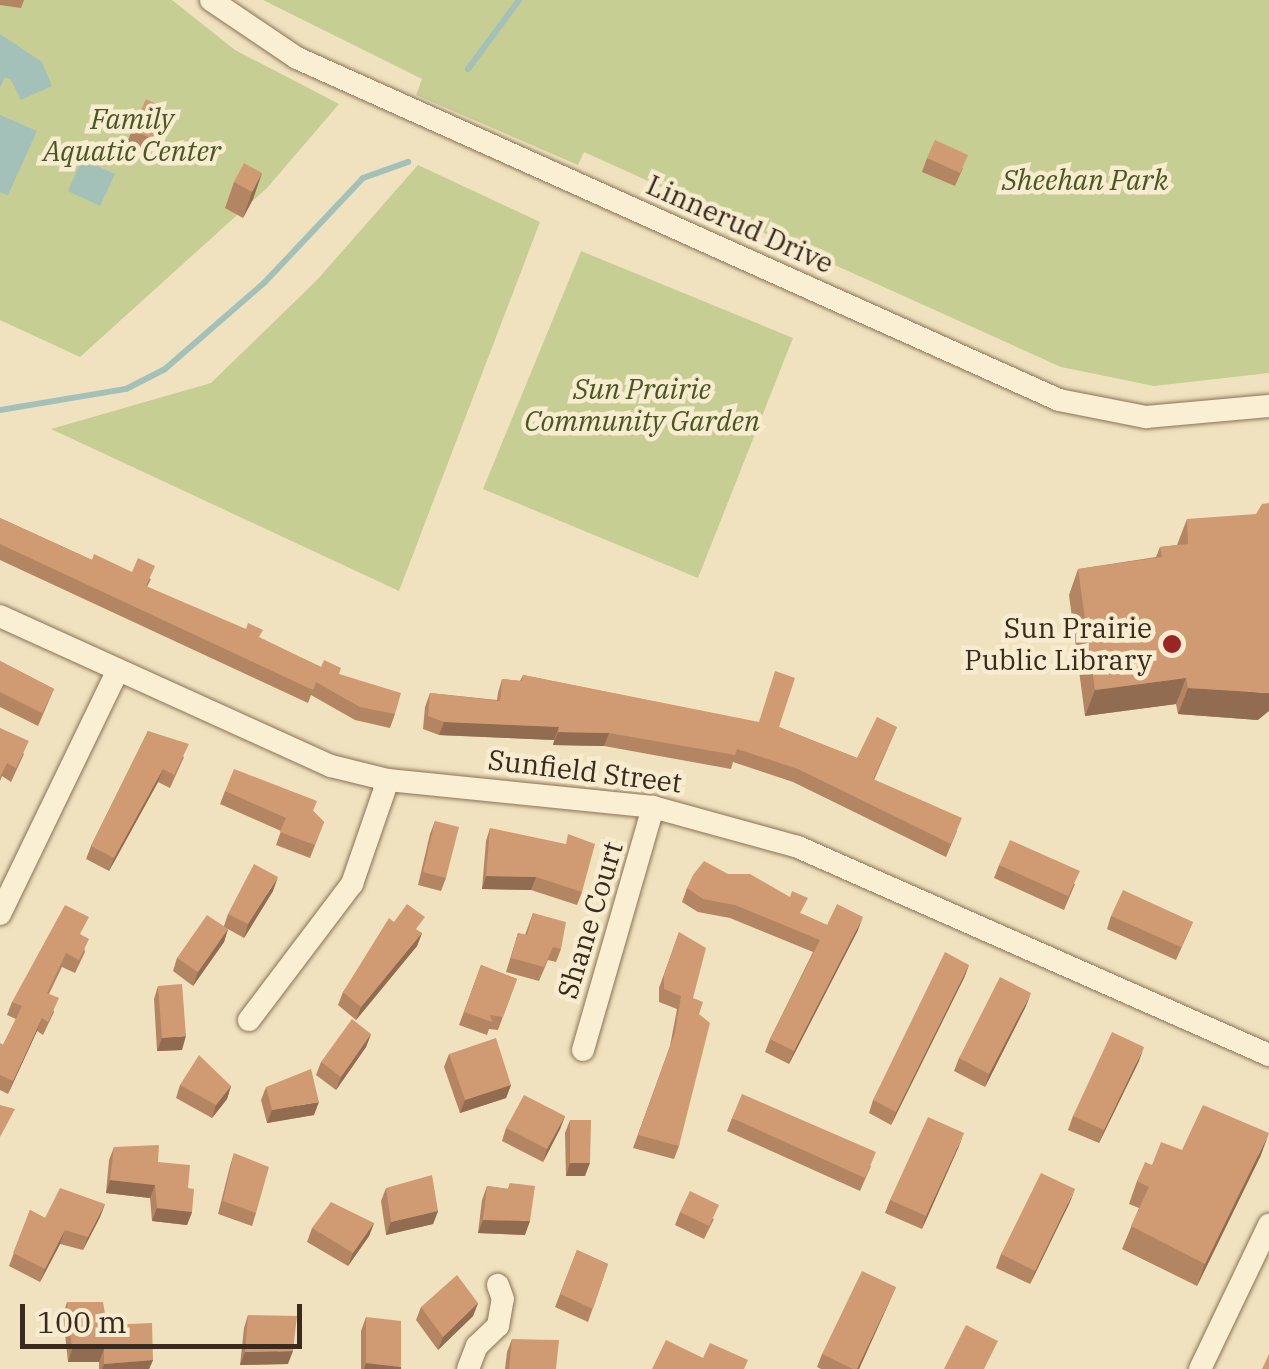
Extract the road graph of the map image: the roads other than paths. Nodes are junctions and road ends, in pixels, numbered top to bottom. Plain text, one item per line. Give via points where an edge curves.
1 (211, 0) edge
2 (1269, 406) edge
3 (0, 616) edge
4 (118, 670) junction
5 (388, 780) junction
6 (653, 806) junction
7 (0, 914) edge
8 (249, 1020) dead end
9 (583, 1050) dead end
10 (1269, 1056) edge
11 (1269, 1225) edge
12 (498, 1286) dead end
13 (468, 1369) edge
14 (1200, 1369) edge

1 - 2 street, Linnerud Drive via 297,58 1059,400 1146,416
3 - 4 street, Sunfield Street
4 - 5 street, Sunfield Street via 331,766
4 - 7 street
5 - 6 street, Sunfield Street
5 - 8 street via 352,884
6 - 9 street, Shane Court
6 - 10 street, Sunfield Street via 798,847
11 - 14 street
12 - 13 street via 504,1299 498,1326 476,1346

